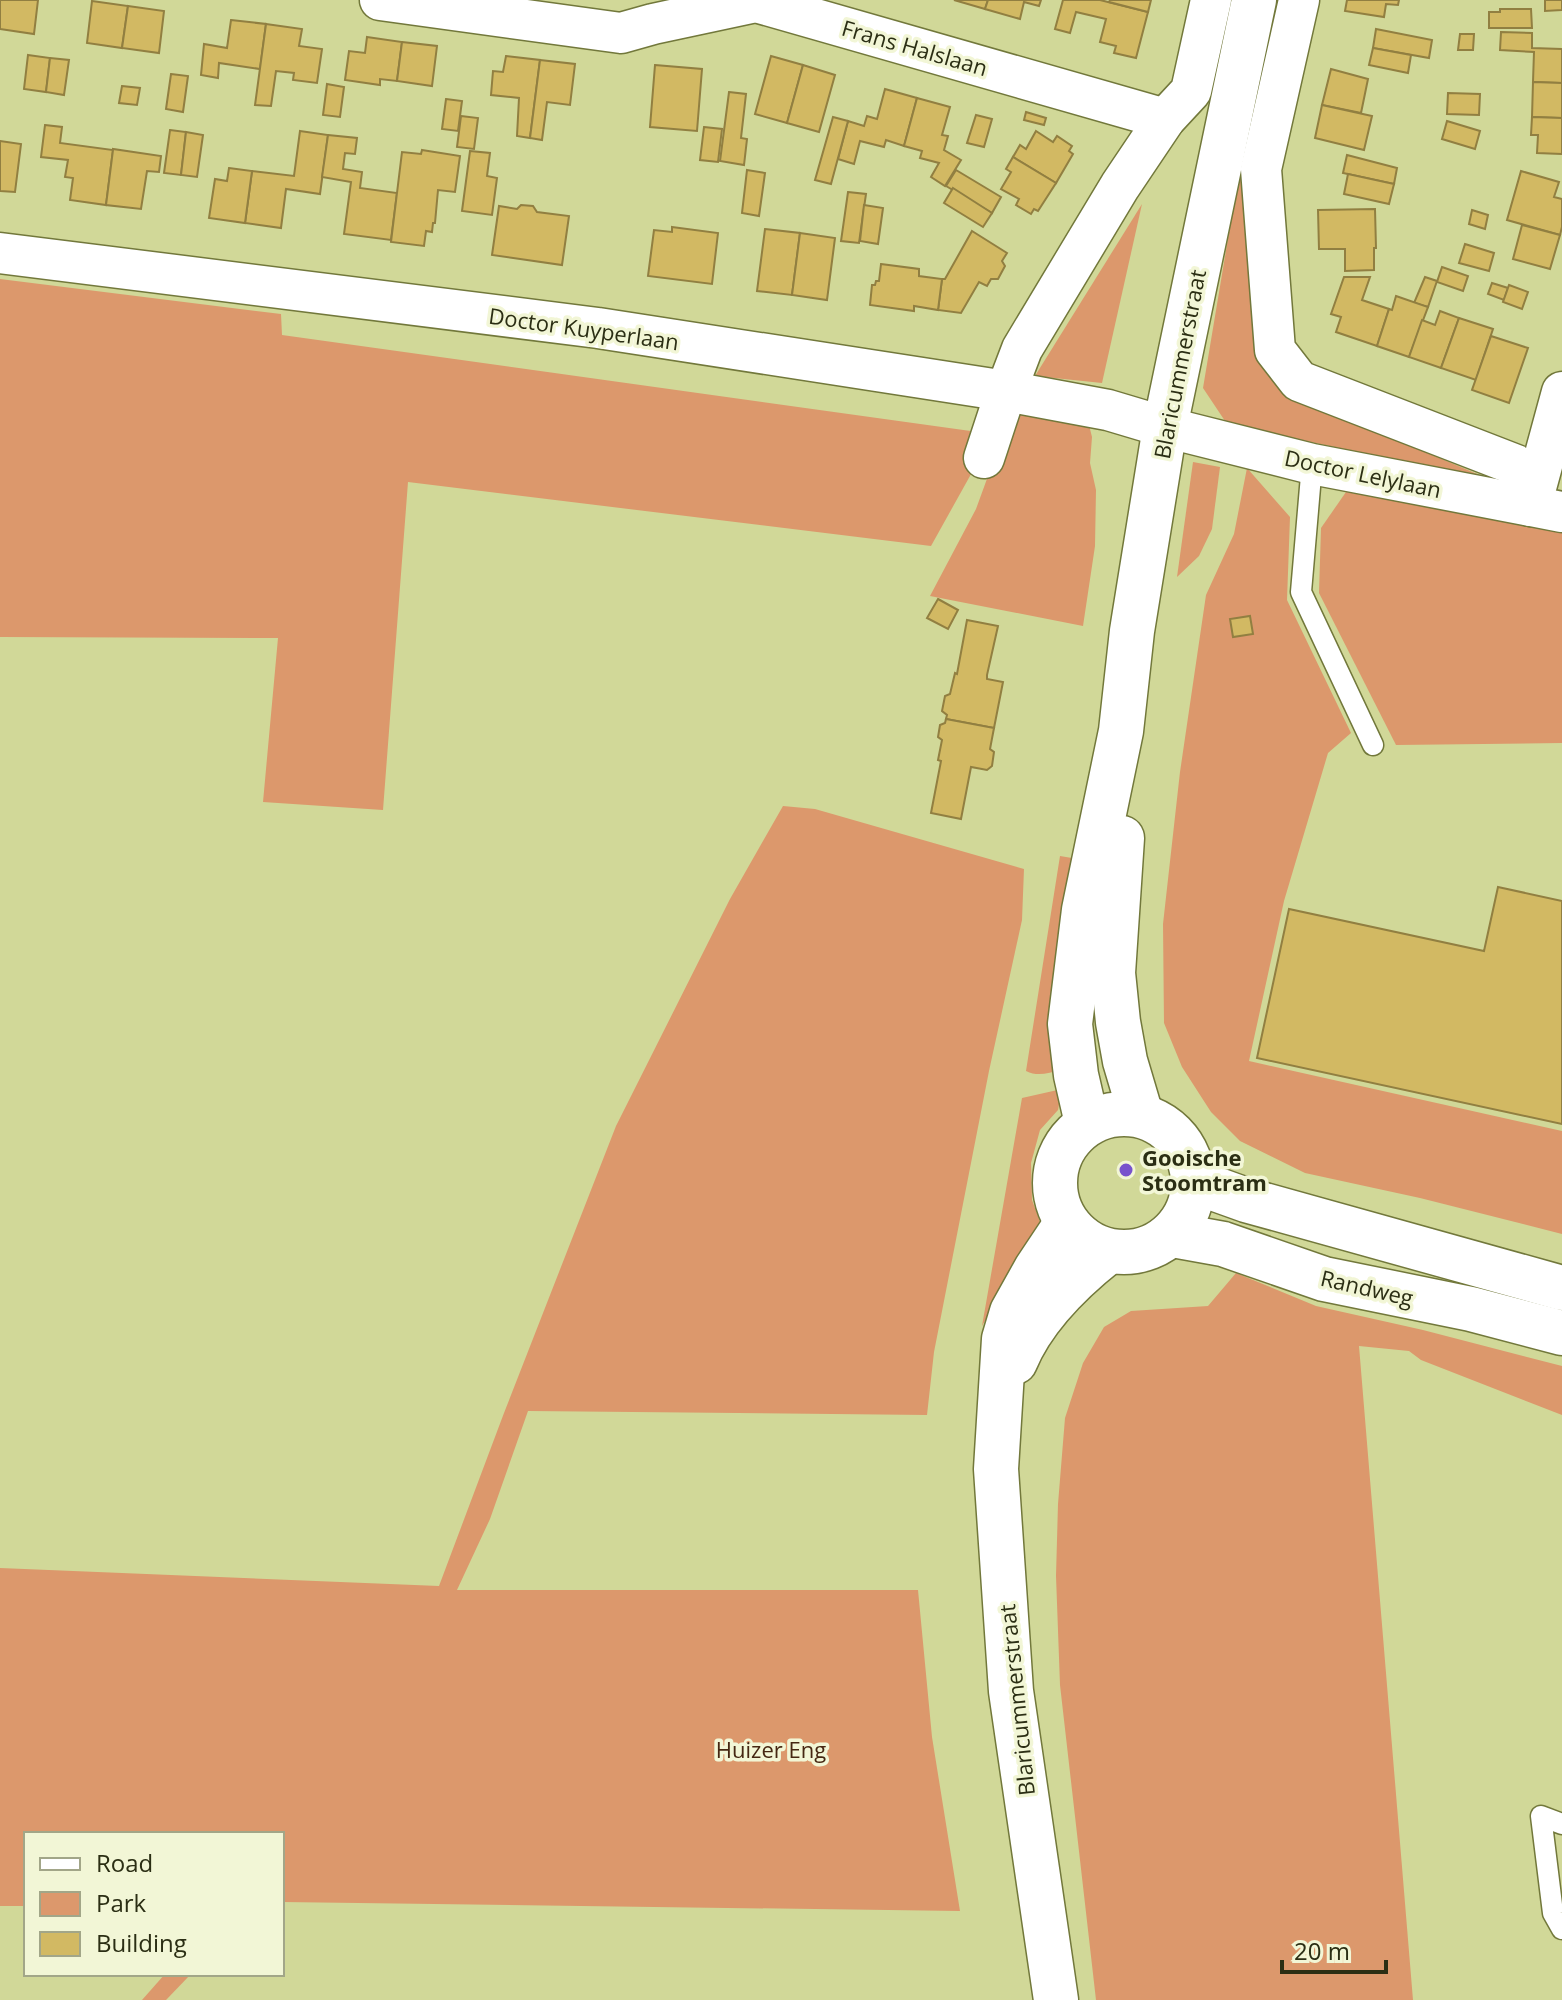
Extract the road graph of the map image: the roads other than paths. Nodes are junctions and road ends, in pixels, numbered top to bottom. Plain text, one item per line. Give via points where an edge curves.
1 (380, 0) edge
2 (1211, 0) edge
3 (1254, 0) edge
4 (1299, 0) edge
5 (651, 12) edge
6 (1165, 119) junction
7 (0, 253) edge
8 (1006, 391) junction
9 (1562, 392) edge
10 (1165, 427) junction
11 (984, 458) dead end
12 (1312, 464) junction
13 (1546, 509) edge
14 (1121, 731) junction
15 (1373, 745) dead end
16 (1141, 1115) junction
17 (1087, 1123) junction
18 (1193, 1181) junction
19 (1066, 1224) junction
20 (1173, 1235) junction
21 (1109, 1251) junction
22 (1562, 1288) edge
23 (1562, 1333) edge
24 (1000, 1397) junction
25 (1562, 1824) edge
26 (1562, 1929) edge
27 (1056, 2000) edge

1 - 5 street, Frans Halslaan via 621,33
2 - 6 street via 1191,91
3 - 10 main road, Blaricummerstraat
4 - 13 street via 1261,169 1275,350 1299,381 1516,465
5 - 6 street, Frans Halslaan via 756,2
6 - 8 street via 1022,349
7 - 8 street, Doctor Kuyperlaan via 598,328
8 - 10 street, Doctor Kuyperlaan
8 - 11 street
9 - 13 street
10 - 12 street, Doctor Lelylaan
10 - 14 main road, Blaricummerstraat
12 - 13 street, Doctor Lelylaan
12 - 15 lane via 1301,592
14 - 16 main road, Blaricummerstraat via 1124,800 1113,973 1125,1061
14 - 17 main road, Blaricummerstraat via 1084,910 1070,1024
16 - 17 main road via 1113,1114
16 - 18 main road via 1178,1139
17 - 19 main road via 1058,1158 1054,1180
18 - 20 main road via 1190,1203
18 - 22 main road
19 - 21 main road via 1084,1243
19 - 24 main road, Blaricummerstraat via 1012,1312 1004,1339
20 - 21 main road via 1132,1252
20 - 23 main road, Randweg via 1223,1244 1324,1279
21 - 24 main road, Blaricummerstraat via 1068,1286 1023,1343
24 - 27 main road, Blaricummerstraat via 996,1469 1011,1691
25 - 26 lane via 1541,1816 1553,1913

